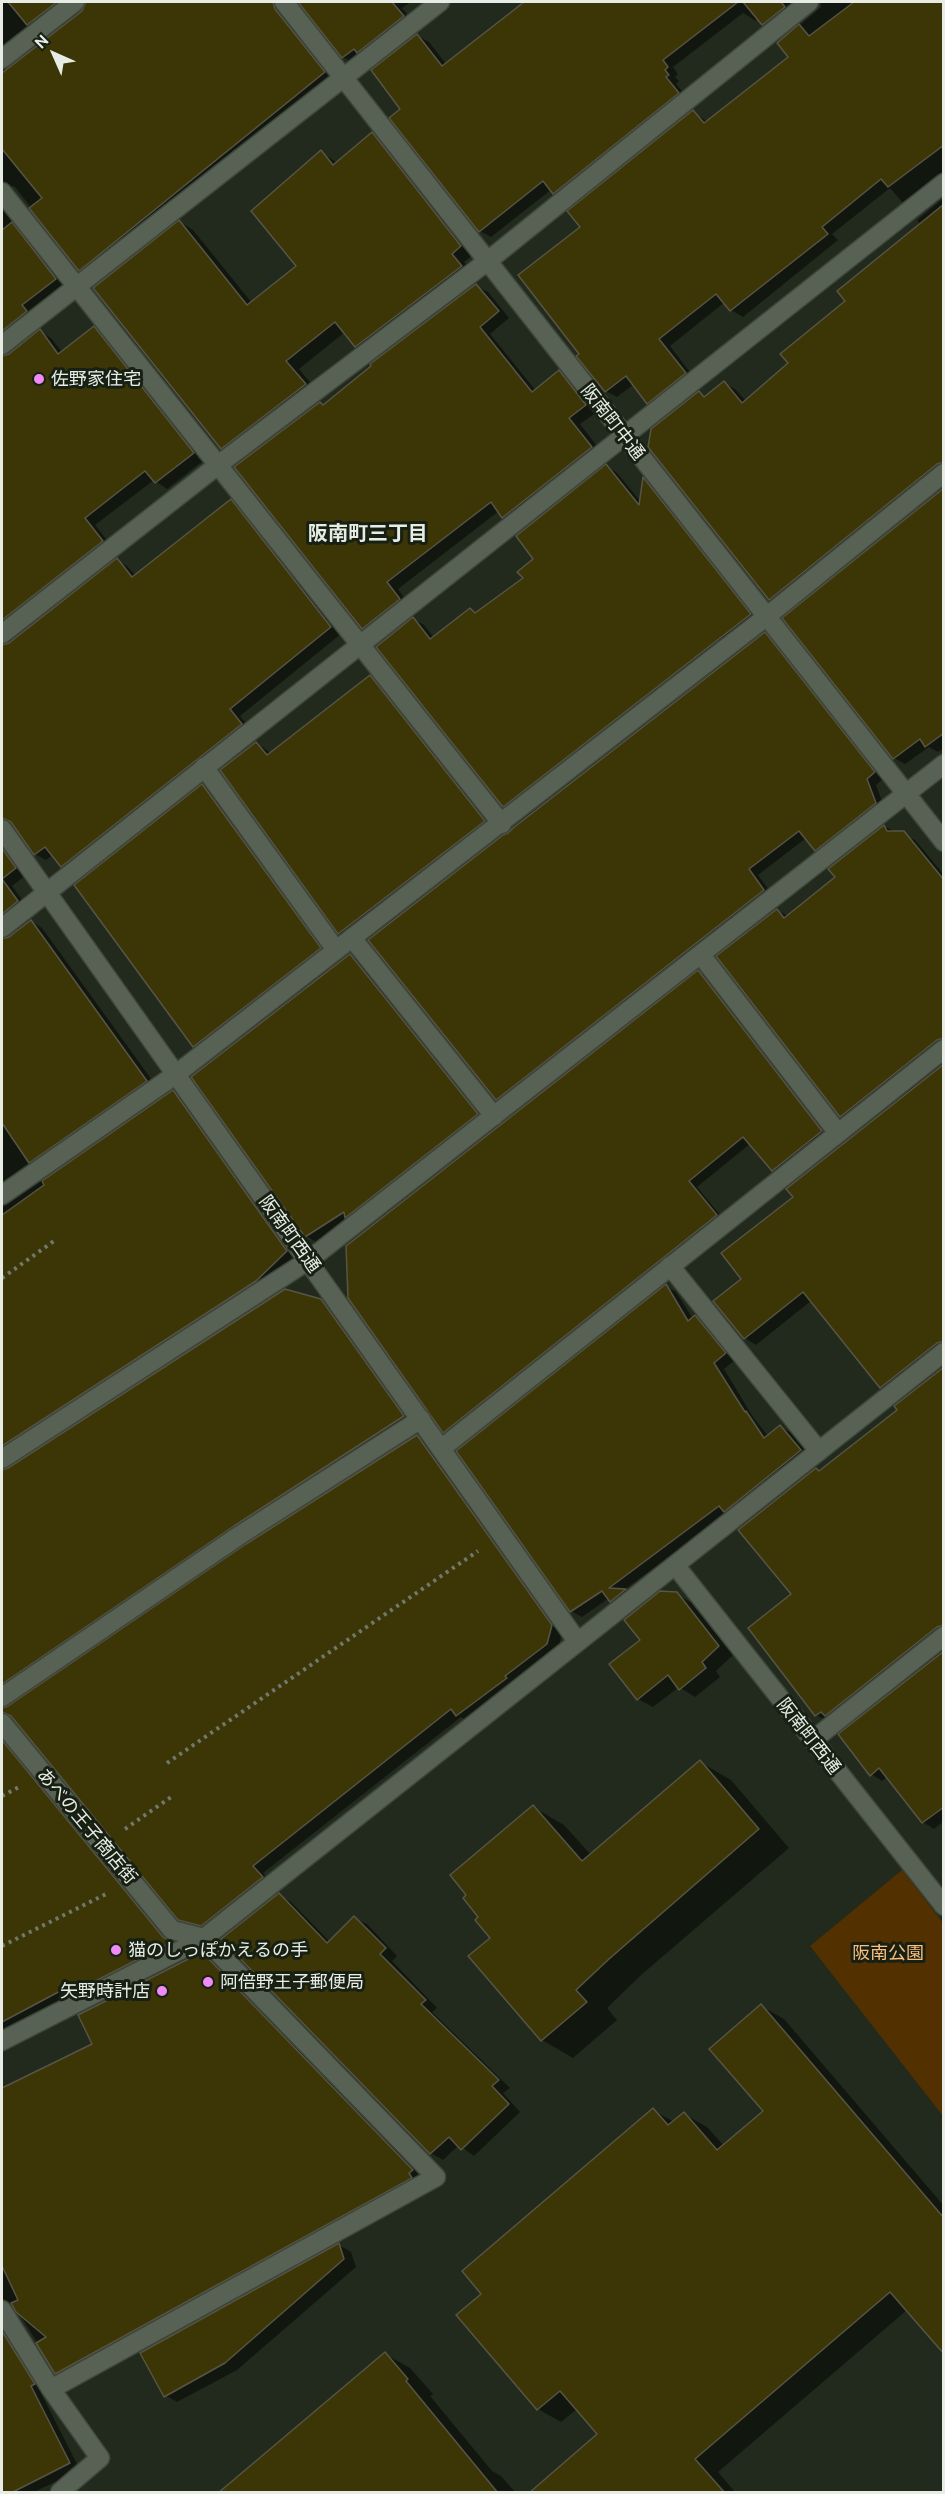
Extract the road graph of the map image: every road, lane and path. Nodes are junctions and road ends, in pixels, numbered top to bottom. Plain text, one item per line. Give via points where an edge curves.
1 (75, 2) edge
2 (284, 2) edge
3 (440, 2) edge
4 (809, 2) edge
5 (2, 59) edge
6 (344, 78) junction
7 (944, 183) edge
8 (2, 192) edge
9 (489, 260) junction
10 (77, 288) junction
11 (2, 345) edge
12 (624, 436) junction
13 (218, 465) junction
14 (944, 473) edge
15 (766, 617) junction
16 (2, 634) edge
17 (361, 644) junction
18 (944, 764) edge
19 (204, 767) junction
20 (906, 794) junction
21 (502, 824) junction
22 (2, 829) edge
23 (944, 842) edge
24 (46, 894) junction
25 (2, 928) edge
26 (352, 938) junction
27 (336, 950) junction
28 (701, 955) junction
29 (944, 1049) edge
30 (175, 1075) junction
31 (494, 1116) junction
32 (838, 1133) junction
33 (2, 1195) edge
34 (54, 1241) dead end
35 (309, 1260) junction
36 (670, 1266) junction
37 (2, 1278) edge
38 (944, 1352) edge
39 (421, 1419) junction
40 (442, 1448) junction
41 (819, 1451) junction
42 (2, 1459) edge
43 (502, 1534) junction
44 (675, 1565) junction
45 (944, 1636) edge
46 (577, 1641) junction
47 (2, 1697) edge
48 (2, 1723) edge
49 (813, 1740) junction
50 (167, 1763) dead end
51 (174, 1795) dead end
52 (102, 1844) junction
53 (132, 1881) junction
54 (944, 1906) edge
55 (204, 1938) junction
56 (2, 1946) edge
57 (2, 2041) edge
58 (2, 2310) edge
59 (51, 2389) junction
60 (60, 2493) edge

1 - 5 street
2 - 6 street, 阪南町中通
3 - 6 street
4 - 9 street
6 - 9 street, 阪南町中通
6 - 10 street
7 - 12 street
8 - 10 street
9 - 12 street, 阪南町中通
9 - 13 street
10 - 11 street
10 - 13 street
12 - 15 street, 阪南町中通
12 - 17 street
13 - 16 street
13 - 17 street
14 - 15 street
15 - 20 street, 阪南町中通
15 - 21 street
17 - 19 street
17 - 21 street
18 - 20 street
19 - 24 street
19 - 27 street
20 - 23 street, 阪南町中通
20 - 28 street
21 - 26 street
22 - 24 street, 阪南町西通
24 - 25 street
24 - 30 street, 阪南町西通
26 - 27 street
26 - 31 street
27 - 30 street
28 - 31 street
28 - 32 street
29 - 32 street
30 - 33 street
30 - 35 street, 阪南町西通
31 - 35 street
32 - 36 street
34 - 37 path
35 - 39 street, 阪南町西通
35 - 42 street
36 - 40 street
36 - 41 street
38 - 41 street
39 - 40 street, 阪南町西通
39 - 47 street via 240,1535
40 - 43 street, 阪南町西通
41 - 44 street
43 - 46 street, 阪南町西通
43 - 50 path
44 - 46 street
44 - 49 street, 阪南町西通
45 - 49 street
46 - 55 street
48 - 52 street, あべの王子商店街
49 - 54 street, 阪南町西通
51 - 52 path
52 - 53 street, あべの王子商店街
53 - 55 street, あべの王子商店街 via 172,1930
53 - 56 path
55 - 57 street
55 - 59 street via 435,2177
58 - 59 street
59 - 60 street via 100,2458

